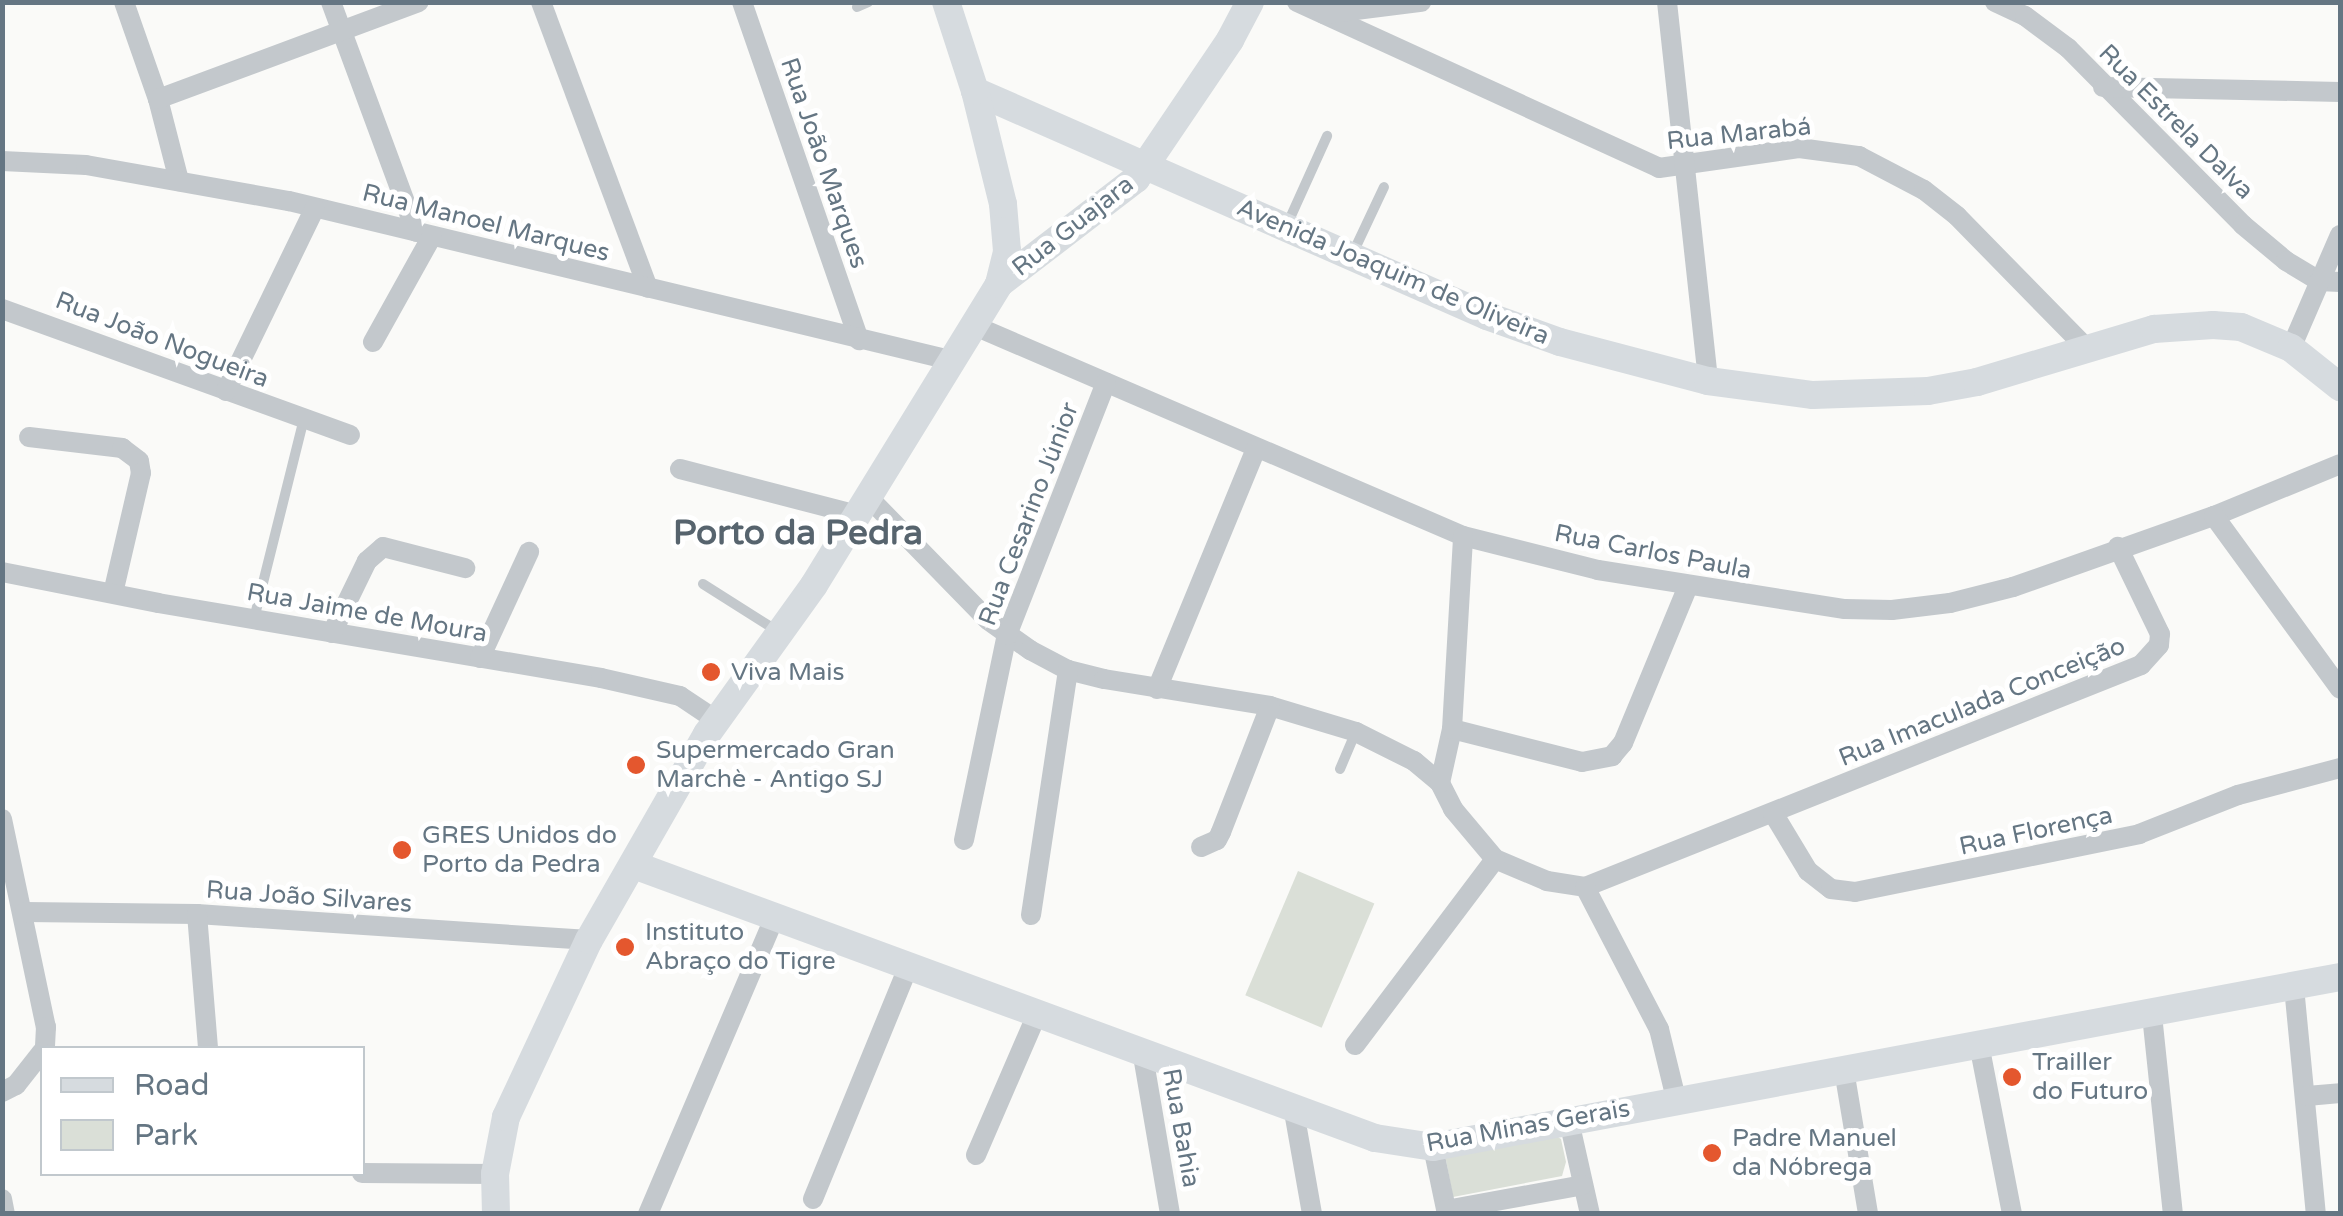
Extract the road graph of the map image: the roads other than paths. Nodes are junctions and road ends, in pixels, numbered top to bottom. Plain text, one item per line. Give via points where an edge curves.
1 (124, 2) edge
2 (331, 2) edge
3 (419, 2) edge
4 (541, 2) edge
5 (742, 2) edge
6 (946, 2) edge
7 (1250, 2) edge
8 (1297, 2) edge
9 (1421, 2) edge
10 (1666, 2) edge
11 (1995, 2) edge
12 (1322, 14) junction
13 (342, 31) junction
14 (2103, 87) junction
15 (975, 91) junction
16 (2340, 92) edge
17 (158, 99) junction
18 (1327, 136) dead end
19 (2, 161) edge
20 (1146, 166) junction
21 (1687, 167) junction
22 (179, 182) junction
23 (1384, 187) dead end
24 (316, 208) junction
25 (1285, 228) junction
26 (424, 234) junction
27 (2340, 235) edge
28 (1352, 256) junction
29 (2330, 281) edge
30 (999, 284) junction
31 (648, 288) junction
32 (2, 309) edge
33 (976, 326) junction
34 (859, 340) junction
35 (373, 342) dead end
36 (2291, 348) junction
37 (2088, 350) junction
38 (954, 362) junction
39 (1708, 381) junction
40 (1106, 383) junction
41 (2340, 387) edge
42 (226, 391) junction
43 (304, 420) junction
44 (350, 436) dead end
45 (29, 438) dead end
46 (1256, 449) junction
47 (2340, 464) edge
48 (680, 469) dead end
49 (864, 506) junction
50 (2214, 516) junction
51 (1464, 536) junction
52 (2118, 548) junction
53 (529, 552) dead end
54 (465, 568) dead end
55 (2, 572) edge
56 (703, 584) dead end
57 (1688, 586) junction
58 (113, 594) junction
59 (254, 620) junction
60 (780, 632) junction
61 (332, 633) junction
62 (1008, 635) junction
63 (480, 658) junction
64 (1068, 670) junction
65 (1157, 689) junction
66 (2340, 689) edge
67 (1270, 706) junction
68 (716, 720) junction
69 (1452, 729) junction
70 (1356, 732) junction
71 (2340, 768) edge
72 (1340, 769) dead end
73 (1440, 783) junction
74 (1773, 812) junction
75 (2, 819) edge
76 (964, 840) dead end
77 (1201, 848) dead end
78 (1495, 859) junction
79 (634, 864) junction
80 (1585, 886) junction
81 (11, 890) edge
82 (25, 912) junction
83 (197, 914) junction
84 (1031, 915) dead end
85 (775, 916) junction
86 (588, 940) junction
87 (909, 966) junction
88 (2340, 977) edge
89 (2294, 987) junction
90 (1038, 1012) junction
91 (2152, 1015) junction
92 (1979, 1044) junction
93 (1355, 1045) dead end
94 (44, 1046) edge
95 (208, 1046) edge
96 (1142, 1050) junction
97 (40, 1055) edge
98 (1844, 1070) junction
99 (2, 1092) edge
100 (2340, 1093) edge
101 (2307, 1096) junction
102 (1676, 1100) junction
103 (1293, 1106) junction
104 (1570, 1121) junction
105 (1433, 1147) junction
106 (976, 1154) dead end
107 (365, 1173) edge
108 (495, 1174) junction
109 (1583, 1184) junction
110 (2, 1199) edge
111 (813, 1199) dead end
112 (1447, 1212) edge
113 (5, 1214) edge
114 (496, 1214) edge
115 (648, 1214) edge
116 (1170, 1214) edge
117 (1312, 1214) edge
118 (1590, 1214) edge
119 (1868, 1214) edge
120 (2012, 1214) edge
121 (2173, 1214) edge
122 (2316, 1214) edge

1 - 17 street
2 - 13 street
3 - 13 street
4 - 31 street
5 - 34 street, Rua João Marques
6 - 15 main road
7 - 20 main road, Rua Guajara
8 - 12 street, Rua Marabá
9 - 12 street
10 - 21 street
11 - 14 street, Rua Estrela Dalva via 2068,48
12 - 21 street, Rua Marabá via 1643,162
13 - 17 street
13 - 26 street
14 - 16 street
14 - 29 street, Rua Estrela Dalva via 2243,225
15 - 20 main road, Avenida Joaquim de Oliveira
15 - 30 main road via 1007,229
17 - 22 street
18 - 25 lane
19 - 22 street, Rua Manoel Marques via 86,164
20 - 25 main road, Avenida Joaquim de Oliveira
20 - 30 main road, Rua Guajara via 1119,195
21 - 37 street, Rua Marabá via 1799,148 1860,156 1957,216
21 - 39 street
22 - 24 street, Rua Manoel Marques
23 - 28 lane
24 - 26 street, Rua Manoel Marques
24 - 42 street
25 - 28 main road, Avenida Joaquim de Oliveira
26 - 31 street, Rua Manoel Marques
26 - 35 street
27 - 29 street
28 - 39 main road, Avenida Joaquim de Oliveira via 1560,342
29 - 36 street
30 - 33 main road
31 - 34 street, Rua Manoel Marques
32 - 42 street, Rua João Nogueira
33 - 38 main road
33 - 40 street, Rua Carlos Paula
34 - 38 street, Rua Manoel Marques
36 - 37 main road, Avenida Joaquim de Oliveira via 2242,327 2184,325
36 - 41 main road, Avenida Joaquim de Oliveira
37 - 39 main road, Avenida Joaquim de Oliveira via 1928,391 1813,394
38 - 49 main road
40 - 46 street, Rua Carlos Paula
40 - 62 street, Rua Cesarino Júnior
42 - 43 street, Rua João Nogueira
43 - 44 street, Rua João Nogueira
43 - 59 lane
45 - 58 street via 122,448 139,461
46 - 51 street, Rua Carlos Paula
46 - 65 street
47 - 50 street, Rua Carlos Paula
48 - 49 street
49 - 60 main road
49 - 62 street
50 - 52 street, Rua Carlos Paula
50 - 66 street
51 - 57 street, Rua Carlos Paula
51 - 69 street
52 - 57 street, Rua Carlos Paula via 2013,587 1892,610
52 - 74 street, Rua Imaculada Conceição via 2160,634 2160,645 2142,664
53 - 63 street
54 - 61 street via 383,547 367,562
55 - 58 street, Rua Jaime de Moura
56 - 60 lane
57 - 69 street via 1612,756 1582,762
58 - 59 street, Rua Jaime de Moura
59 - 61 street, Rua Jaime de Moura
60 - 68 main road
61 - 63 street, Rua Jaime de Moura
62 - 64 street
62 - 76 street, Rua Cesarino Júnior
63 - 68 street, Rua Jaime de Moura via 680,696
64 - 65 street
64 - 84 street
65 - 67 street
67 - 70 street
67 - 77 street via 1221,832
68 - 79 main road
69 - 73 street
70 - 72 lane
70 - 73 street
71 - 74 street, Rua Florença via 2238,795 2139,834 1855,892 1831,889 1808,870
73 - 78 street
74 - 80 street
75 - 81 street
78 - 80 street via 1547,881
78 - 93 street
79 - 85 main road, Rua Minas Gerais
79 - 86 main road
80 - 102 street via 1660,1029
81 - 82 street
82 - 83 street, Rua João Silvares
82 - 94 street
83 - 86 street, Rua João Silvares
83 - 95 street
85 - 87 main road, Rua Minas Gerais
85 - 115 street
86 - 108 main road via 512,1101
87 - 90 main road, Rua Minas Gerais
87 - 111 street
88 - 89 main road, Rua Minas Gerais
89 - 91 main road, Rua Minas Gerais
89 - 101 street
90 - 96 main road, Rua Minas Gerais
90 - 106 street
91 - 92 main road, Rua Minas Gerais
91 - 121 street
92 - 98 main road, Rua Minas Gerais
92 - 120 street
96 - 103 main road, Rua Minas Gerais
96 - 116 street, Rua Bahia
97 - 99 street
98 - 102 main road, Rua Minas Gerais
98 - 119 street
100 - 101 street
101 - 122 street
102 - 104 main road, Rua Minas Gerais
103 - 105 main road, Rua Minas Gerais via 1375,1138
103 - 117 street
104 - 105 main road, Rua Minas Gerais
104 - 109 street
105 - 112 street
107 - 108 street
108 - 114 main road
109 - 112 street
109 - 118 street
110 - 113 street

